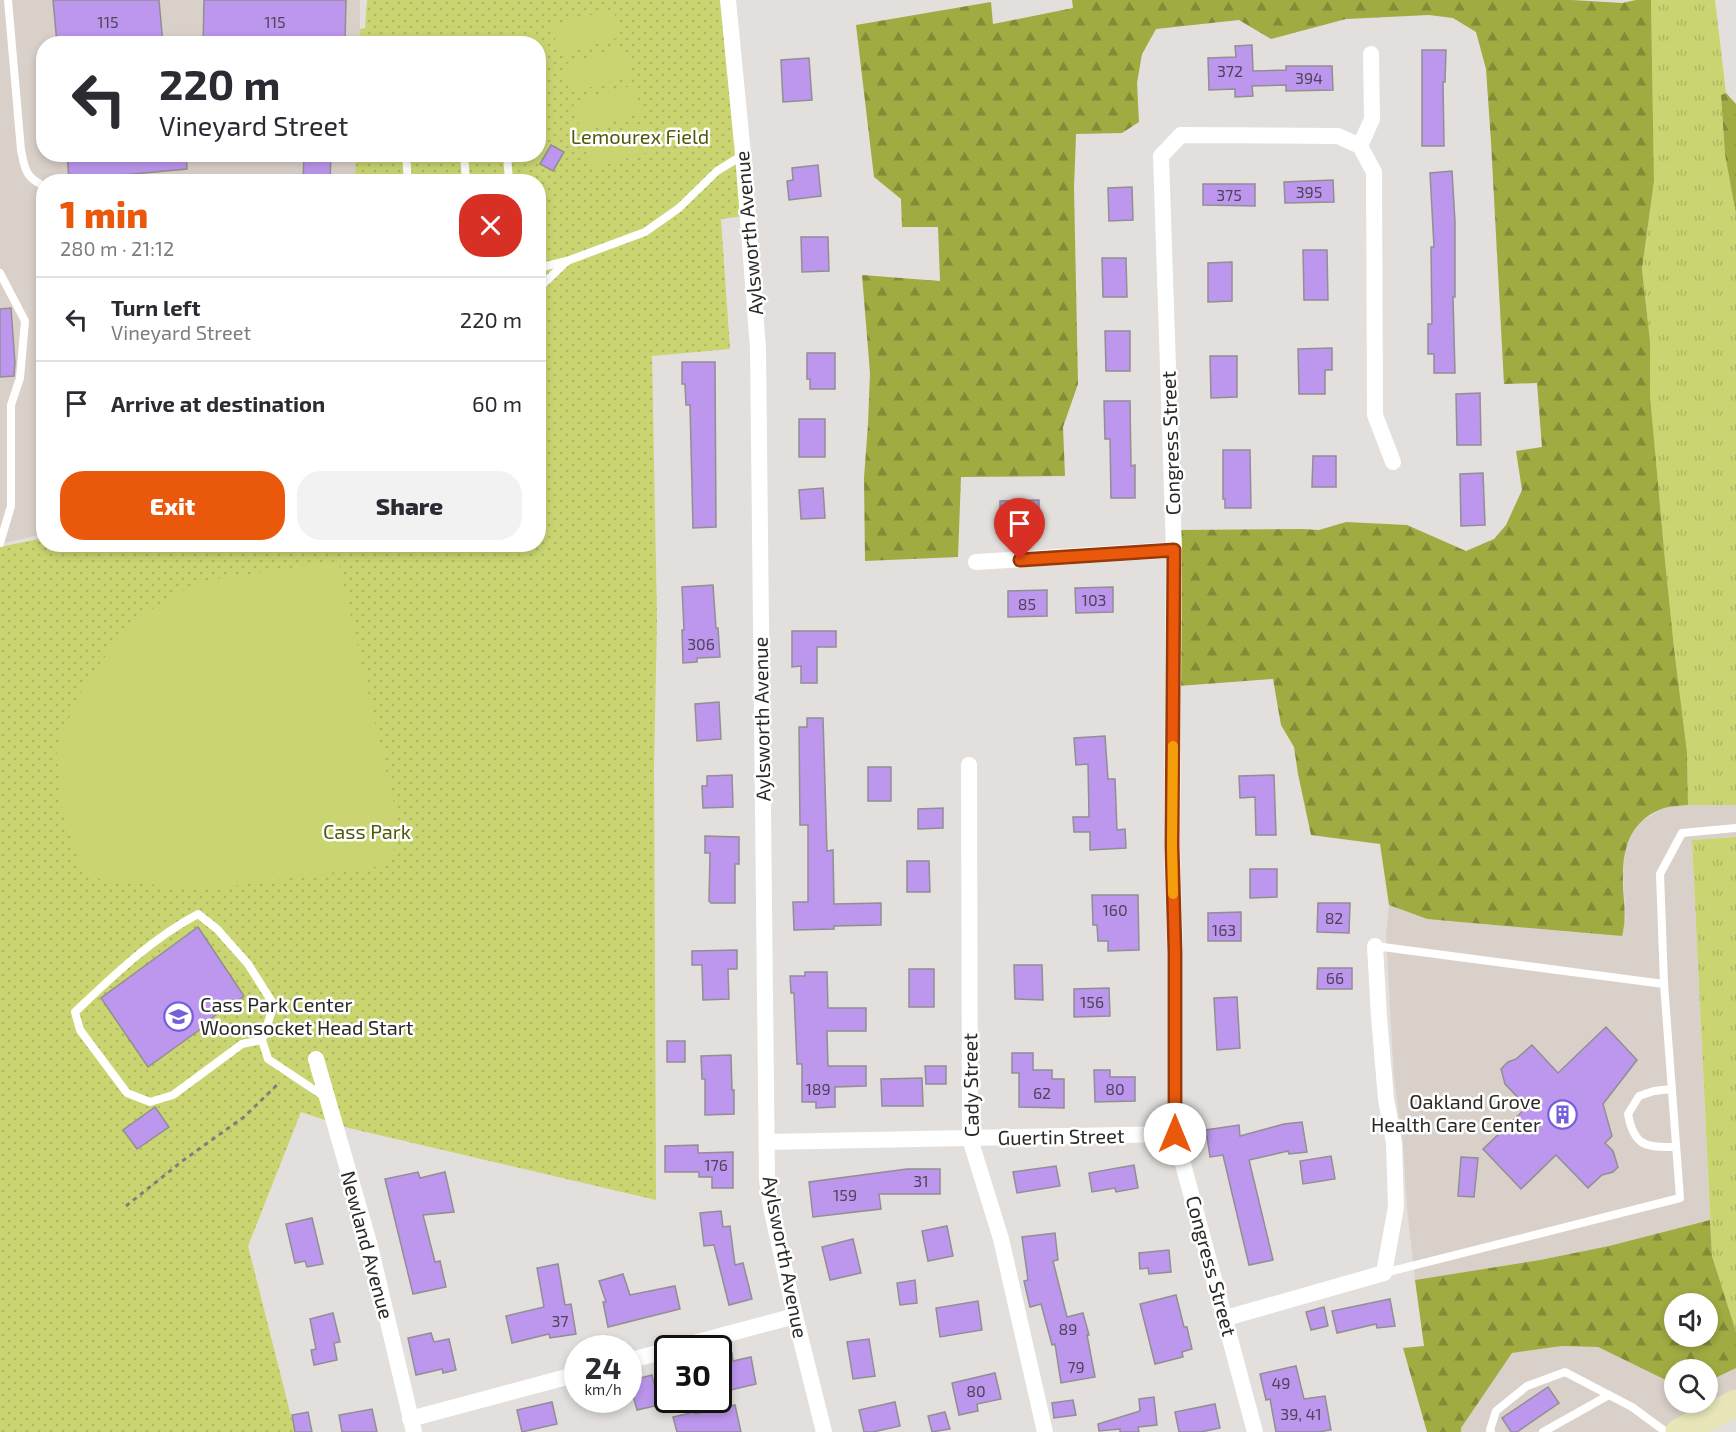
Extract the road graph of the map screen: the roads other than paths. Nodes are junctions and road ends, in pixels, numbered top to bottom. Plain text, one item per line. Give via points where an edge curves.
1 (8, 0) edge
2 (728, 0) edge
3 (1371, 54) dead end
4 (1360, 146) junction
5 (743, 154) junction
6 (36, 182) edge
7 (567, 261) junction
8 (546, 266) edge
9 (0, 273) edge
10 (546, 281) edge
11 (1393, 462) dead end
12 (0, 543) edge
13 (1174, 550) junction
14 (976, 562) dead end
15 (969, 765) dead end
16 (1736, 828) edge
17 (1376, 946) joint
18 (1664, 984) junction
19 (262, 1040) junction
20 (316, 1059) dead end
21 (1672, 1089) junction
22 (327, 1099) junction
23 (1175, 1134) junction
24 (970, 1139) junction
25 (767, 1142) junction
26 (1676, 1147) junction
27 (1384, 1273) junction
28 (795, 1316) junction
29 (1226, 1318) junction
30 (724, 1335) edge
31 (564, 1378) edge
32 (1609, 1395) junction
33 (1736, 1403) edge
34 (412, 1425) edge
35 (824, 1432) edge
36 (1045, 1432) edge
37 (1255, 1432) edge
38 (1491, 1432) edge
39 (1543, 1432) edge
40 (1666, 1432) edge
41 (1679, 1432) edge

1 - 6 lane via 21,150 25,171
2 - 5 street, Aylsworth Avenue
3 - 4 street via 1372,119
4 - 11 street via 1374,171 1375,415
4 - 13 street, Congress Street via 1338,136 1181,135 1161,156
5 - 7 lane via 645,232
5 - 25 street, Aylsworth Avenue via 758,348
7 - 8 lane
7 - 10 lane
9 - 12 lane via 25,321 20,378 11,405 11,506
13 - 14 street
13 - 23 street, Congress Street
15 - 24 street, Cady Street
16 - 18 lane via 1682,833 1660,874
17 - 18 lane
17 - 27 street via 1396,1207
18 - 21 lane
19 - 19 lane via 274,1005 248,964 198,914 174,927 122,968 75,1012 80,1030 127,1092 150,1102 173,1095 243,1044
19 - 22 lane via 268,1059
20 - 22 street, Newland Avenue
21 - 26 lane
21 - 26 lane via 1639,1096 1628,1114 1631,1130 1640,1142
22 - 34 street, Newland Avenue via 370,1246
23 - 24 street, Guertin Street
23 - 29 street, Congress Street
24 - 25 street, Guertin Street
24 - 36 street, Cady Street via 1001,1239
25 - 28 street, Aylsworth Avenue via 768,1194
26 - 27 lane via 1680,1198
27 - 29 street
28 - 30 street
28 - 35 street, Aylsworth Avenue
29 - 37 street, Congress Street
31 - 34 street
32 - 38 lane via 1565,1372 1527,1386 1496,1411
32 - 39 lane
32 - 40 lane
33 - 41 main road

